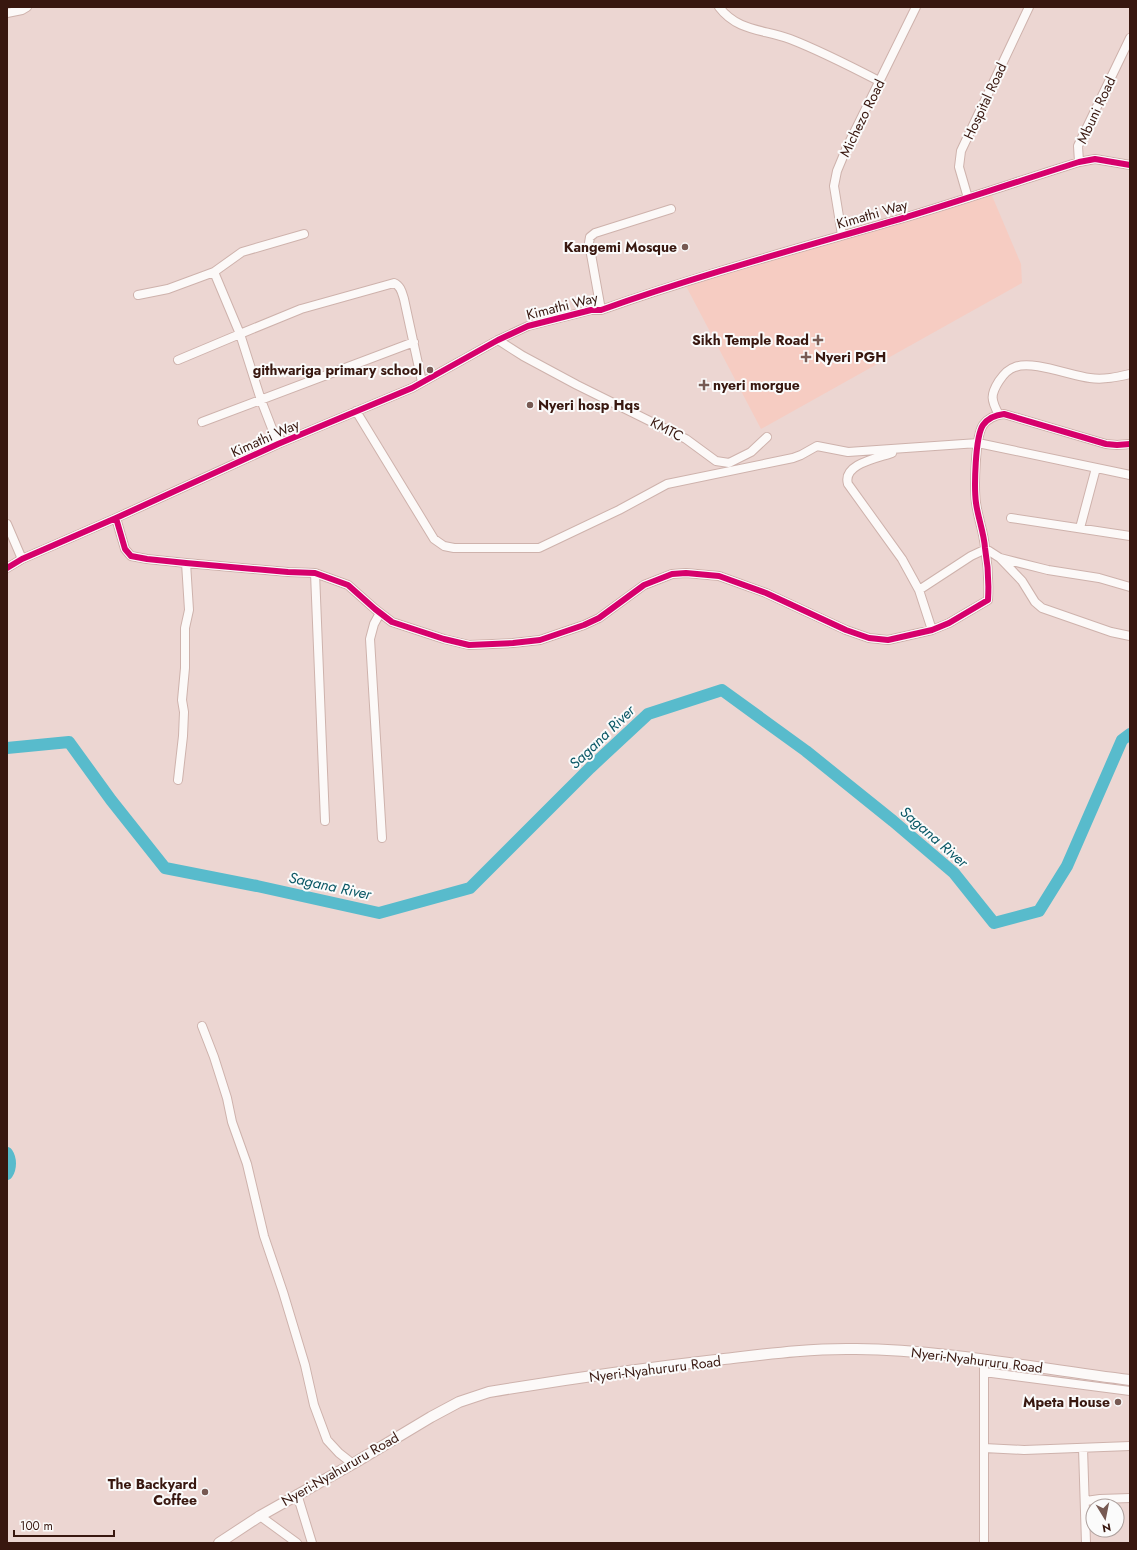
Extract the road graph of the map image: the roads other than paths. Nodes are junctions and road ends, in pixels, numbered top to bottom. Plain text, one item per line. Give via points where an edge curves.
1 (26, 7) edge
2 (719, 7) edge
3 (916, 7) edge
4 (1029, 7) edge
5 (7, 13) edge
6 (1130, 38) edge
7 (879, 81) junction
8 (1079, 162) junction
9 (1130, 165) edge
10 (968, 198) junction
11 (671, 210) dead end
12 (304, 234) dead end
13 (842, 235) junction
14 (214, 272) junction
15 (138, 296) dead end
16 (601, 310) junction
17 (240, 334) junction
18 (498, 340) junction
19 (414, 342) junction
20 (178, 360) dead end
21 (1130, 374) edge
22 (422, 382) junction
23 (261, 400) junction
24 (356, 411) junction
25 (999, 415) junction
26 (202, 422) dead end
27 (767, 437) dead end
28 (978, 443) junction
29 (278, 444) junction
30 (1130, 444) edge
31 (902, 449) junction
32 (1096, 468) junction
33 (1130, 475) edge
34 (116, 518) junction
35 (1011, 518) dead end
36 (7, 524) edge
37 (1080, 528) junction
38 (1130, 536) edge
39 (986, 549) junction
40 (1000, 558) junction
41 (22, 559) junction
42 (186, 563) junction
43 (7, 568) edge
44 (315, 573) junction
45 (1130, 587) edge
46 (919, 590) junction
47 (380, 614) junction
48 (932, 630) junction
49 (1130, 636) edge
50 (178, 780) dead end
51 (325, 821) dead end
52 (382, 838) dead end
53 (202, 1026) dead end
54 (984, 1360) junction
55 (984, 1372) junction
56 (1130, 1380) edge
57 (1130, 1391) edge
58 (1130, 1446) edge
59 (984, 1448) junction
60 (1083, 1448) junction
61 (353, 1464) junction
62 (297, 1494) junction
63 (1086, 1498) edge
64 (260, 1516) junction
65 (219, 1543) edge
66 (297, 1543) edge
67 (312, 1543) edge
68 (984, 1543) edge

1 - 5 street
2 - 7 street via 724,14 743,26 790,39
3 - 7 street, Michezo Road
4 - 10 street, Hospital Road via 961,151 959,167
6 - 8 street, Mbuni Road via 1078,146
7 - 13 street, Michezo Road via 835,178
8 - 9 street, Kimathi Way via 1095,159
8 - 10 street, Kimathi Way
10 - 13 street, Kimathi Way
11 - 16 street via 594,233 590,237
12 - 14 street via 242,252
13 - 16 street, Kimathi Way via 666,287
14 - 15 street via 168,289
14 - 17 street
16 - 18 street, Kimathi Way via 591,310 528,326
17 - 19 street via 301,309 394,283 401,289
17 - 20 street
17 - 23 street
18 - 22 street, Kimathi Way
18 - 27 street, KMTC via 577,385 686,439 716,461 729,463 751,452
19 - 22 street
19 - 23 street
21 - 25 street via 1100,379 1040,366 1015,367 1007,372 992,394
22 - 24 street, Kimathi Way
23 - 26 street
23 - 29 street
24 - 29 street, Kimathi Way
24 - 31 street via 434,539 444,546 454,548 539,548 667,484 793,458 817,446 848,452
25 - 28 street via 988,419 982,426
25 - 30 street via 1014,416 1106,444
28 - 31 street
28 - 32 street
28 - 39 street via 974,482
29 - 34 street, Kimathi Way
31 - 46 street via 859,464 851,470 846,479 902,559
32 - 33 street
32 - 37 street
34 - 41 street, Kimathi Way
34 - 42 street via 125,549 131,556
35 - 37 street
36 - 41 street
37 - 38 street
39 - 40 street
39 - 46 street
39 - 48 street via 988,600
40 - 45 street via 1048,570 1100,578
40 - 49 street via 1022,581 1035,602 1042,608
41 - 43 street, Kimathi Way
42 - 44 street
42 - 50 street via 189,610 185,633 183,736
44 - 47 street via 348,585
44 - 51 street
46 - 48 street
47 - 48 street via 392,622 456,643 482,645 540,640 599,618 644,585 672,574 686,573 719,576 766,593 869,638 888,640
47 - 52 street via 370,639
53 - 61 street via 247,1164 264,1236 305,1365 314,1405 327,1440
54 - 55 street
54 - 56 main road, Nyeri-Nyahururu Road
54 - 61 main road, Nyeri-Nyahururu Road via 878,1350 832,1349 682,1364 489,1392 459,1402 410,1428
55 - 57 street
55 - 59 street
58 - 60 street
59 - 60 street
59 - 68 street
60 - 63 street
61 - 62 main road, Nyeri-Nyahururu Road
62 - 64 main road, Nyeri-Nyahururu Road
62 - 67 street
64 - 65 main road, Nyeri-Nyahururu Road
64 - 66 street

